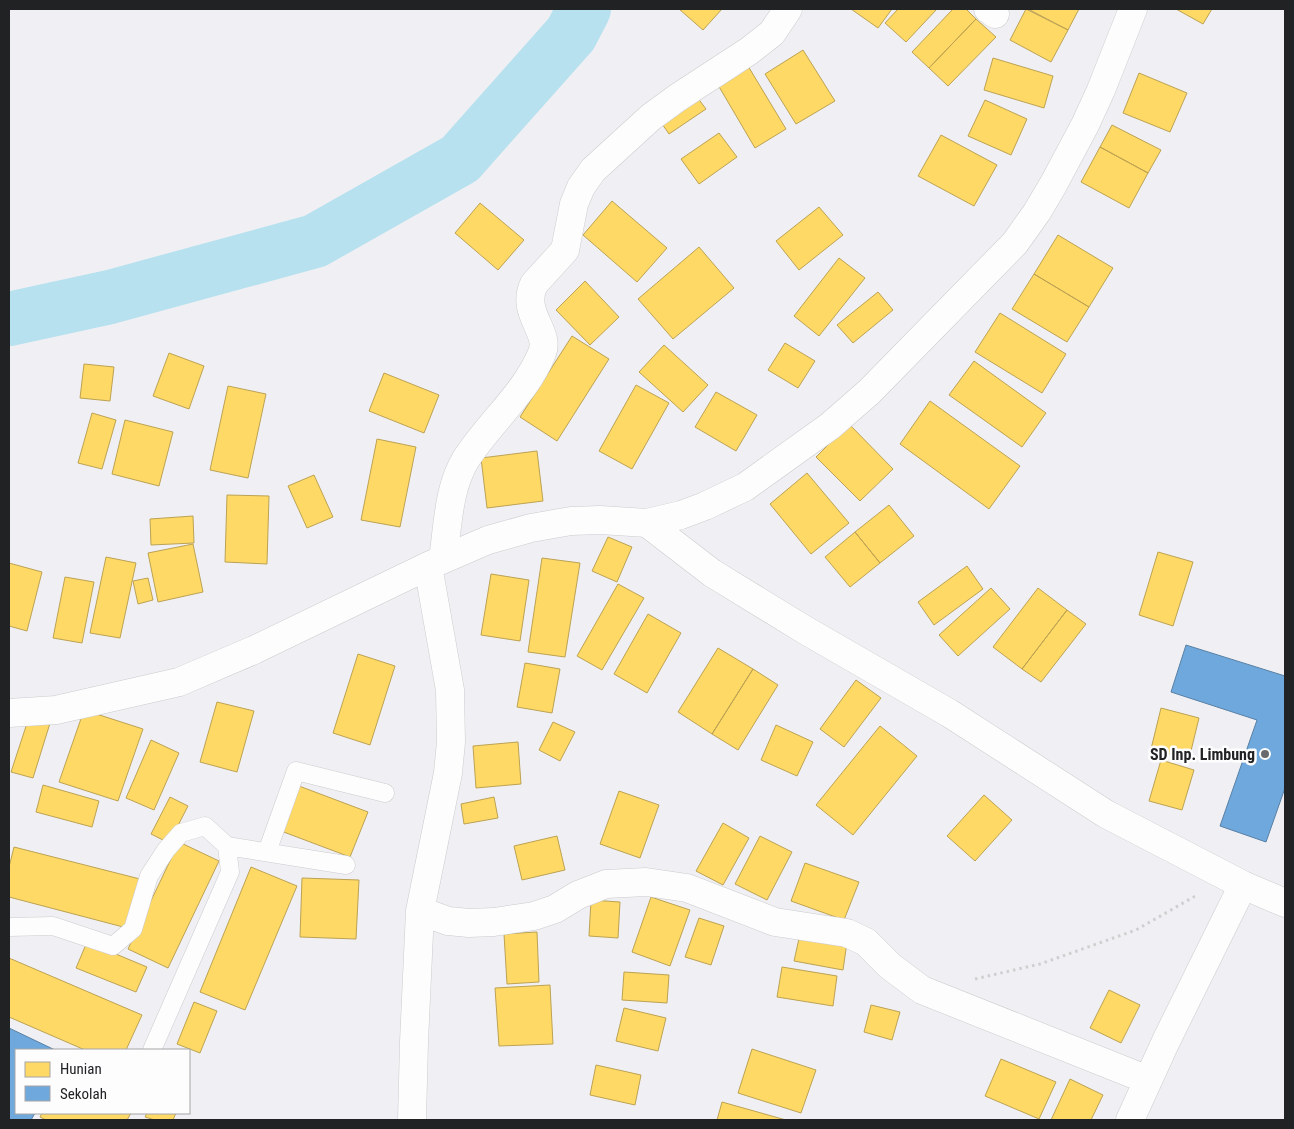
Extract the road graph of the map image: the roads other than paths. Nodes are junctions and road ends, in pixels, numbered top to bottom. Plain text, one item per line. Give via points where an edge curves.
1 (788, 9) edge
2 (1133, 9) edge
3 (647, 523) junction
4 (436, 563) junction
5 (9, 713) edge
6 (385, 793) dead end
7 (227, 846) junction
8 (267, 852) junction
9 (346, 865) dead end
10 (1236, 881) junction
11 (1285, 903) edge
12 (420, 911) junction
13 (9, 927) edge
14 (152, 1049) edge
15 (1148, 1080) junction
16 (412, 1120) edge
17 (1130, 1120) edge

1 - 4 street via 772,34 651,117 609,154 581,187 574,204 565,250 531,290 530,304 542,336 543,352 532,372 466,460 452,494
2 - 3 street via 1086,125 1053,185 1015,243 987,273 869,392 802,447 745,487 705,506
3 - 4 street via 571,521 531,528 488,540
3 - 10 street via 712,573 949,713 1106,814
4 - 5 street via 179,682 56,710
4 - 12 street via 450,690 451,742 448,773
6 - 8 lane via 296,771
7 - 8 lane
7 - 13 lane via 205,826 181,833 149,876 133,929 113,946 52,926
7 - 14 lane via 230,872
8 - 9 lane
10 - 11 street
10 - 15 street
12 - 15 street via 448,921 494,922 555,909 606,884 646,882 687,888 775,922 847,933 866,942 890,966 922,990
12 - 16 street
15 - 17 street

